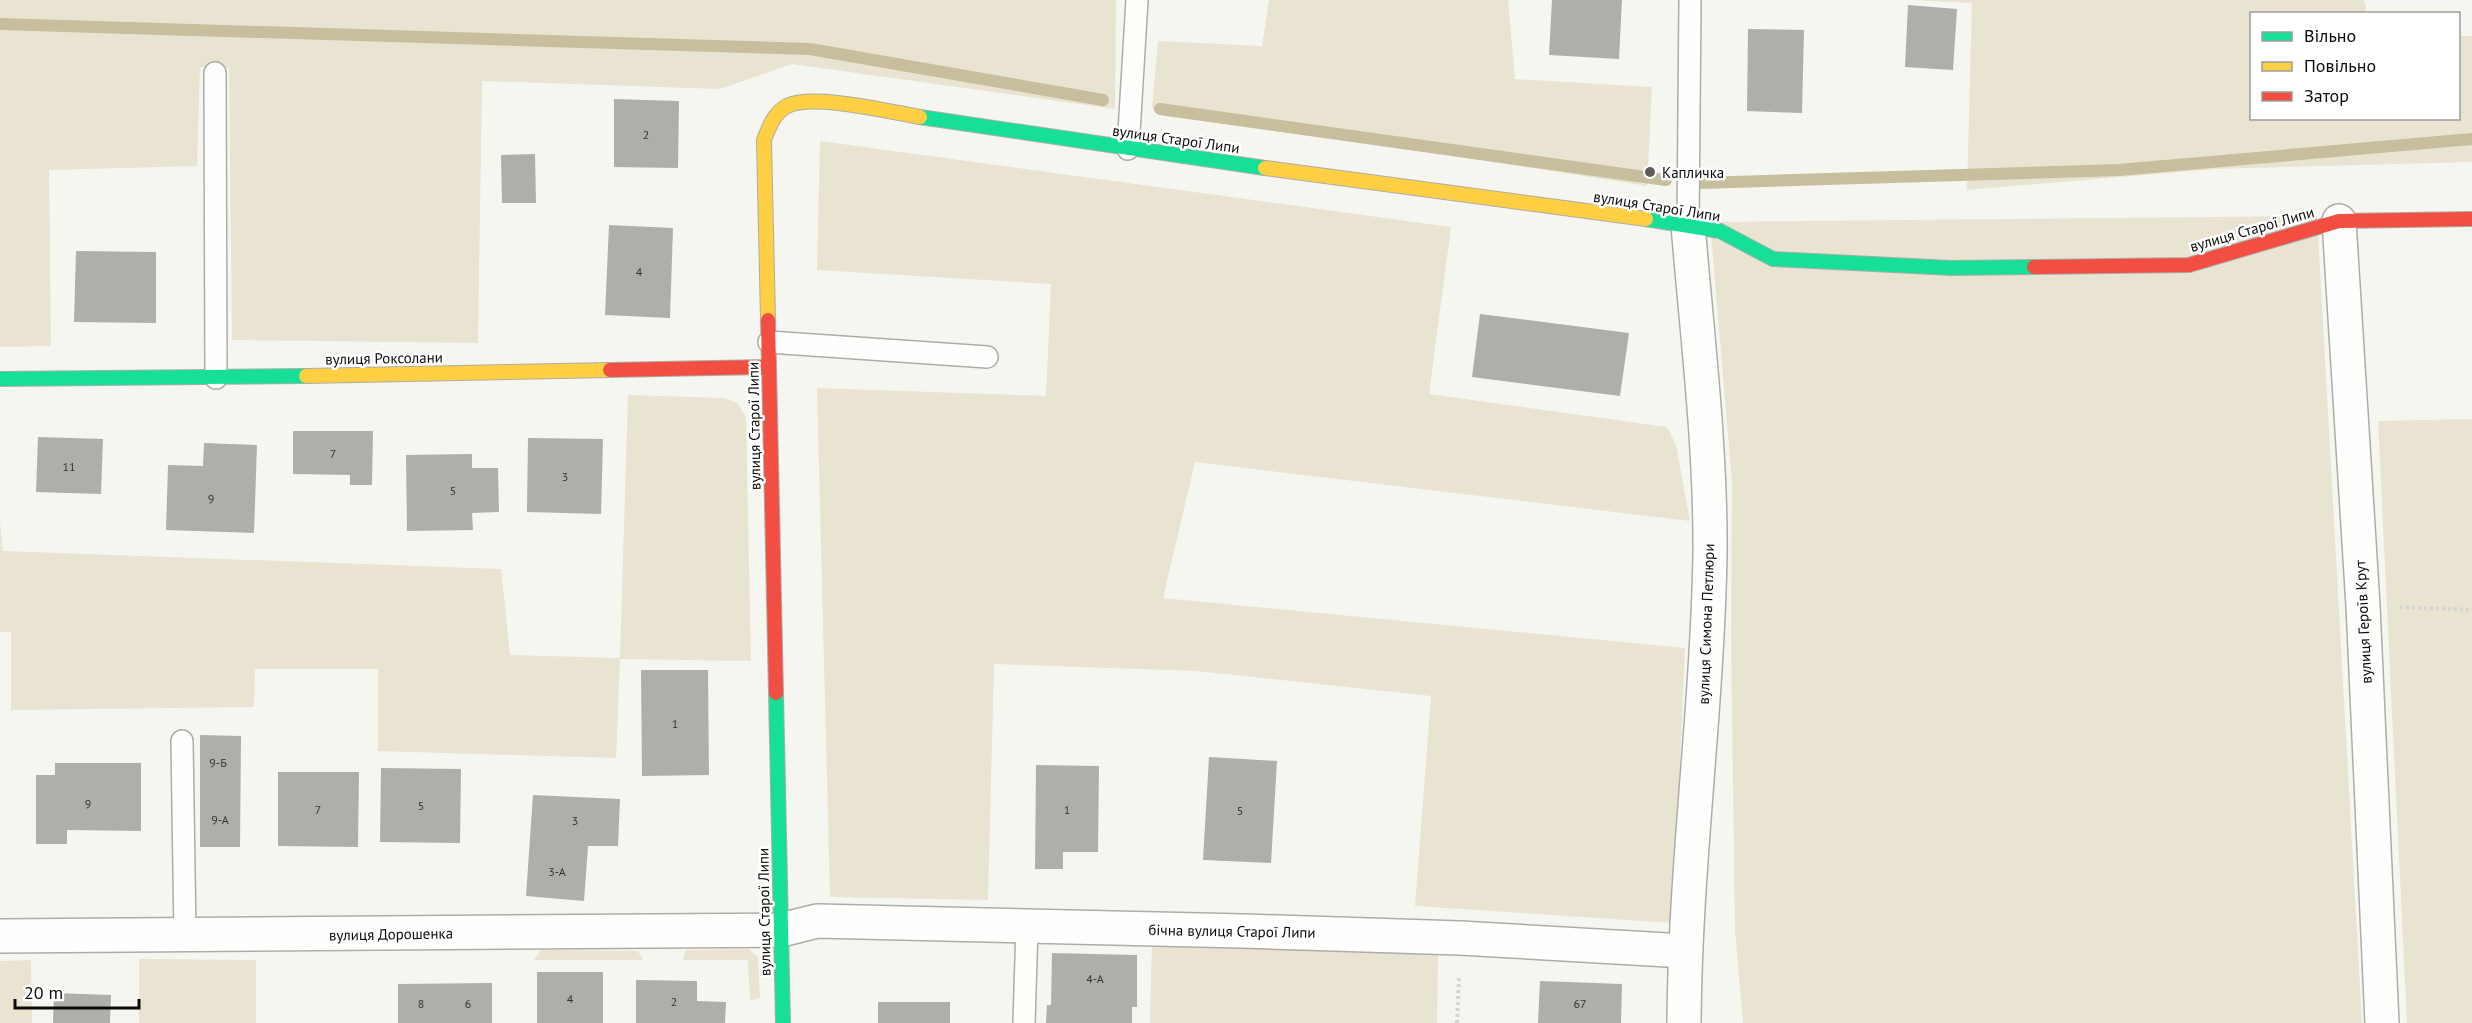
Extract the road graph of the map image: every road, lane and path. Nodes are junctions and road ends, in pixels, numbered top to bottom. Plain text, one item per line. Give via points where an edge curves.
1 (1137, 0) edge
2 (1690, 0) edge
3 (215, 73) dead end
4 (1128, 149) junction
5 (2472, 219) edge
6 (2339, 221) junction
7 (1688, 225) junction
8 (769, 342) junction
9 (987, 357) dead end
10 (769, 366) junction
11 (216, 378) junction
12 (0, 379) edge
13 (2363, 606) junction
14 (2472, 610) edge
15 (182, 741) dead end
16 (1027, 927) junction
17 (781, 930) junction
18 (0, 936) edge
19 (185, 936) junction
20 (1460, 938) junction
21 (1684, 951) junction
22 (783, 1023) edge
23 (1024, 1023) edge
24 (1457, 1023) edge
25 (1684, 1023) edge
26 (2382, 1023) edge

1 - 4 lane
2 - 7 lane
3 - 11 lane
4 - 7 street, вулиця Старої Липи
4 - 8 street, вулиця Старої Липи via 827,102 787,106 771,121 764,140
5 - 6 street, вулиця Старої Липи
6 - 7 street, вулиця Старої Липи via 2189,265 1952,268 1773,259 1720,231
6 - 13 street, вулиця Героїв Крут
7 - 21 street, вулиця Симона Петлюри via 1709,492 1710,555 1706,666
8 - 9 lane
8 - 10 street, вулиця Старої Липи
10 - 11 street, вулиця Роксолани
10 - 17 street, вулиця Старої Липи
11 - 12 street, вулиця Роксолани
13 - 14 path
13 - 26 street, вулиця Героїв Крут
15 - 19 lane
16 - 17 street, бічна вулиця Старої Липи via 817,921
16 - 20 street, бічна вулиця Старої Липи
16 - 23 lane
17 - 19 street, вулиця Дорошенка
17 - 22 street, вулиця Старої Липи
18 - 19 street, вулиця Дорошенка
20 - 21 street, бічна вулиця Старої Липи
20 - 24 path
21 - 25 street, вулиця Симона Петлюри

